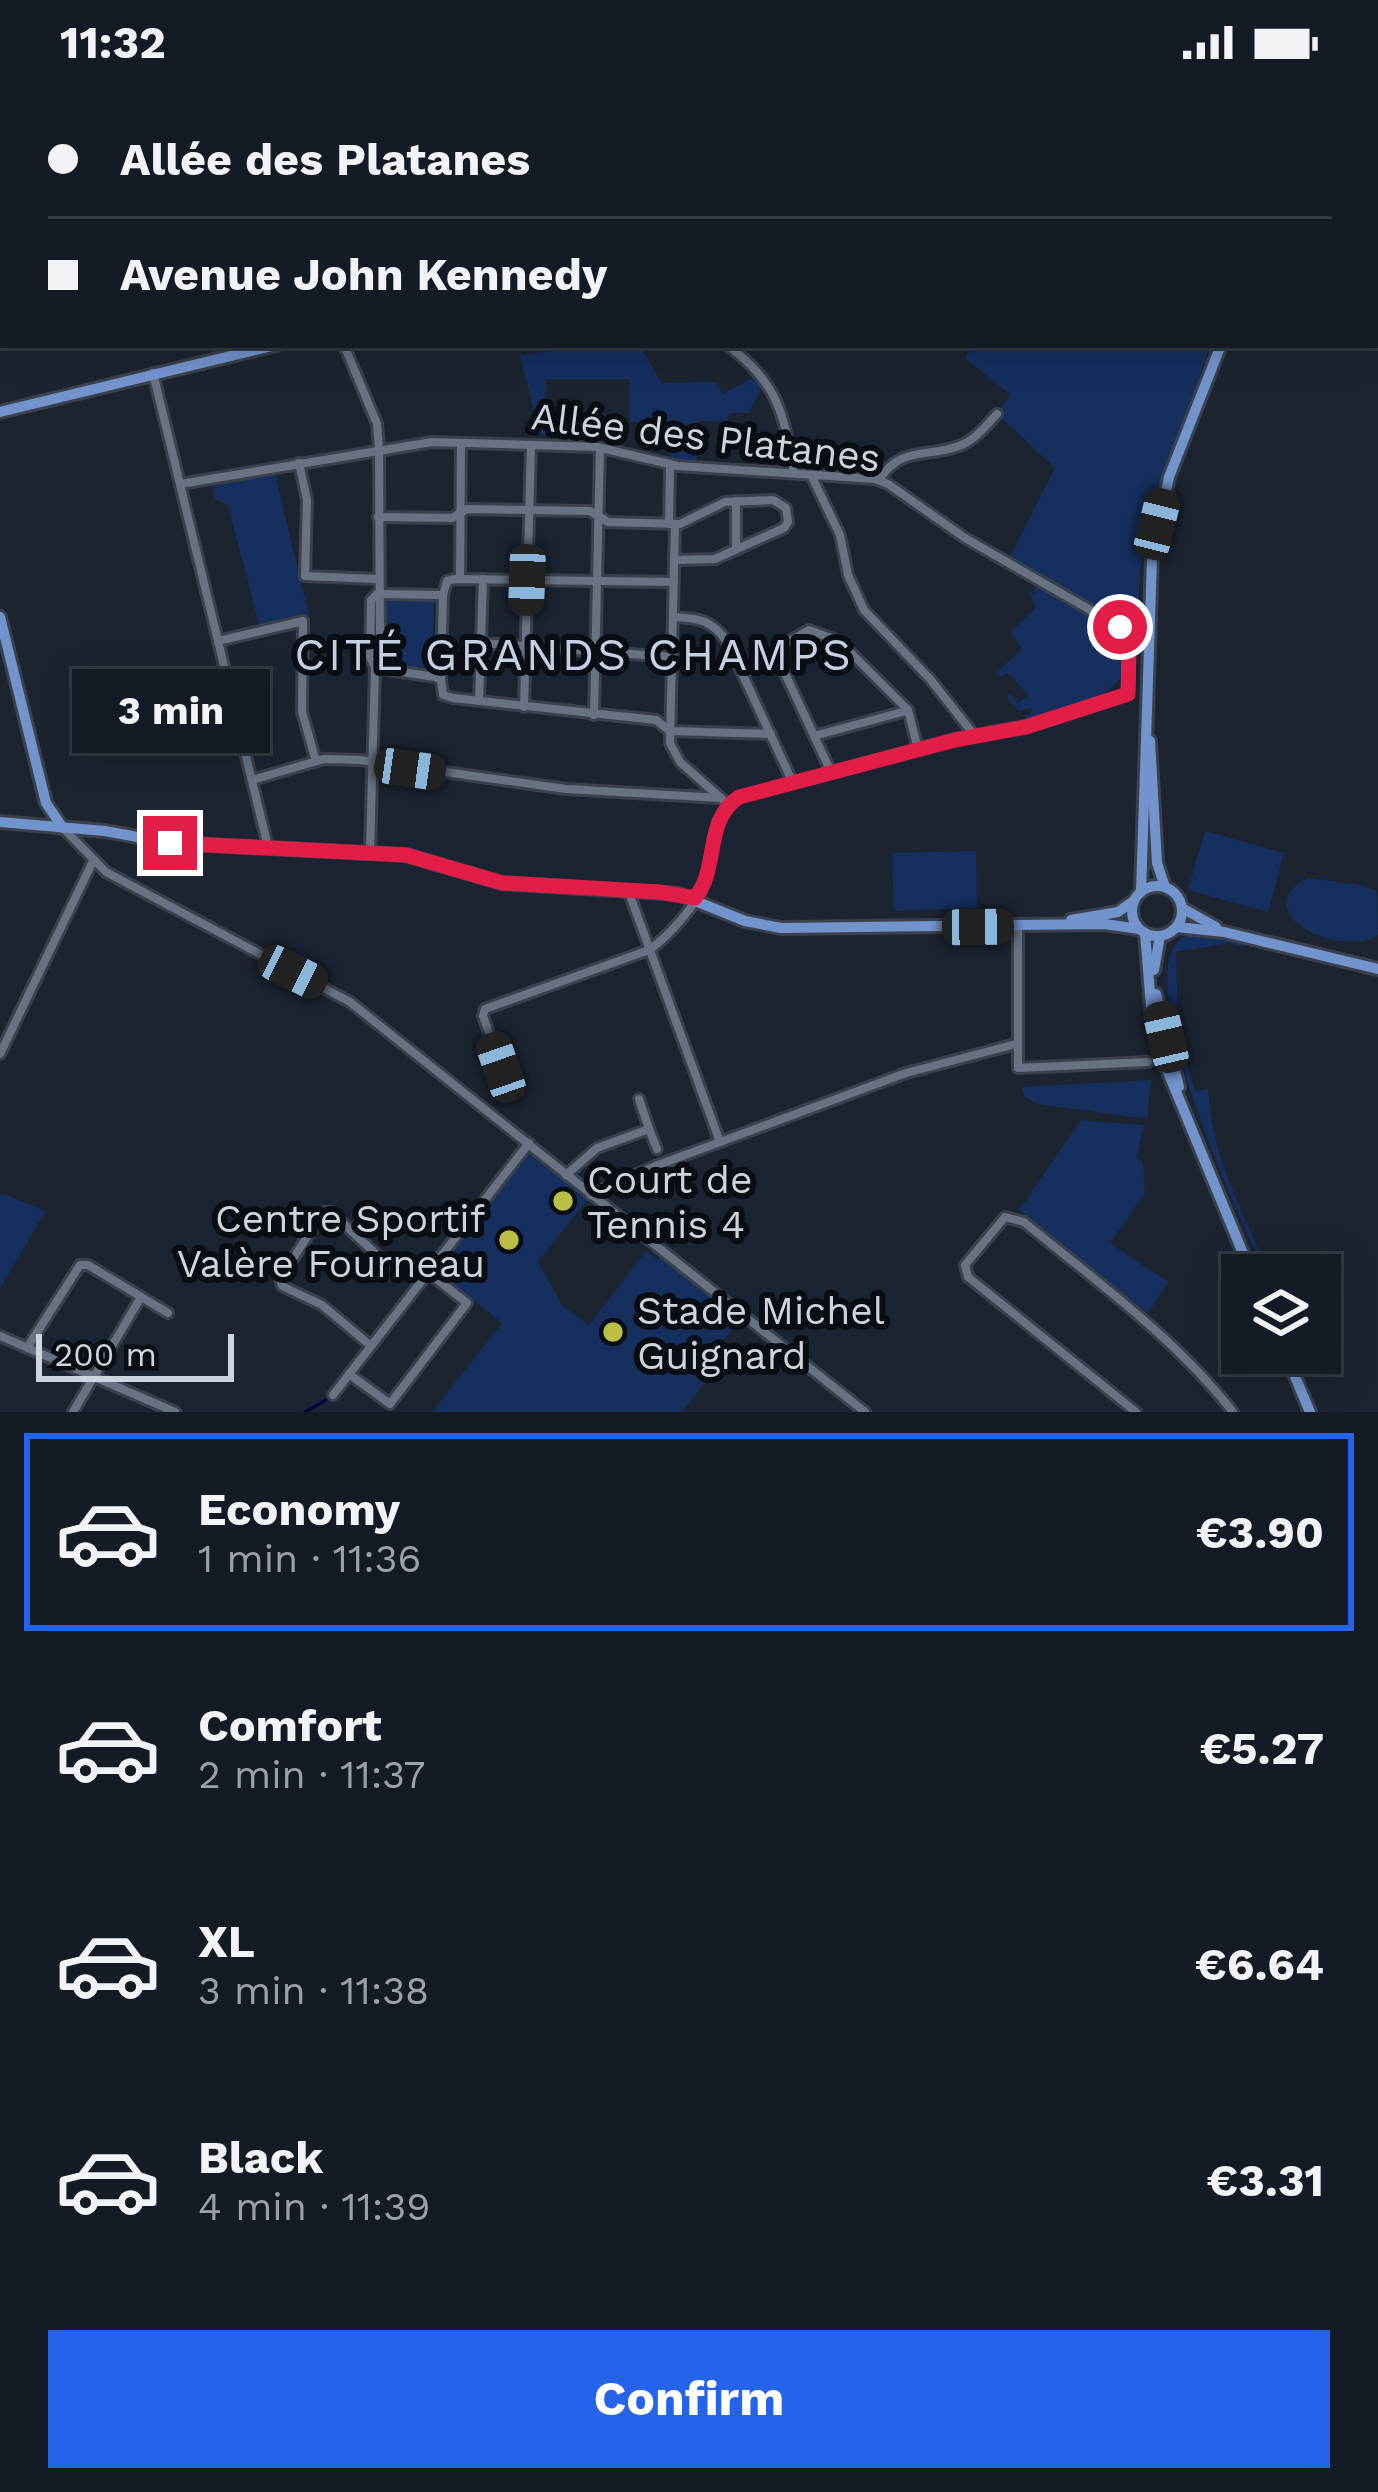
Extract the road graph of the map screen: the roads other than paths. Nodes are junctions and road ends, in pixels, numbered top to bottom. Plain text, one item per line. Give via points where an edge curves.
1 (251, 348) edge
2 (345, 348) edge
3 (731, 348) edge
4 (1220, 348) edge
5 (153, 373) junction
6 (0, 412) edge
7 (997, 414) dead end
8 (461, 443) junction
9 (531, 445) junction
10 (599, 448) junction
11 (380, 449) junction
12 (299, 463) junction
13 (670, 464) junction
14 (794, 473) junction
15 (810, 474) junction
16 (879, 480) junction
17 (180, 484) junction
18 (736, 501) junction
19 (529, 510) junction
20 (461, 512) junction
21 (379, 517) junction
22 (599, 518) junction
23 (672, 524) junction
24 (736, 550) junction
25 (674, 560) junction
26 (377, 579) junction
27 (460, 579) junction
28 (483, 579) junction
29 (527, 580) junction
30 (597, 581) junction
31 (674, 582) junction
32 (377, 594) junction
33 (442, 595) junction
34 (0, 617) edge
35 (673, 617) junction
36 (218, 641) junction
37 (481, 643) junction
38 (526, 645) junction
39 (596, 654) junction
40 (672, 657) junction
41 (375, 668) junction
42 (441, 680) junction
43 (1146, 689) junction
44 (479, 701) junction
45 (524, 707) junction
46 (908, 710) junction
47 (594, 715) junction
48 (670, 731) junction
49 (771, 734) junction
50 (814, 736) junction
51 (975, 736) junction
52 (918, 749) junction
53 (316, 761) junction
54 (373, 761) junction
55 (831, 772) junction
56 (252, 779) junction
57 (793, 783) junction
58 (724, 802) junction
59 (46, 803) junction
60 (0, 822) edge
61 (29, 825) junction
62 (63, 829) junction
63 (268, 847) junction
64 (370, 852) junction
65 (92, 861) junction
66 (1165, 887) junction
67 (628, 890) junction
68 (1141, 893) junction
69 (695, 898) junction
70 (1182, 908) junction
71 (1023, 926) junction
72 (1142, 931) junction
73 (1168, 932) junction
74 (1224, 932) junction
75 (649, 950) junction
76 (1378, 968) edge
77 (1016, 1044) junction
78 (0, 1054) edge
79 (1148, 1062) dead end
80 (501, 1067) dead end
81 (639, 1099) dead end
82 (649, 1129) junction
83 (720, 1142) junction
84 (1196, 1142) junction
85 (529, 1143) junction
86 (657, 1149) dead end
87 (566, 1174) junction
88 (591, 1195) junction
89 (1243, 1254) edge
90 (425, 1276) junction
91 (141, 1297) junction
92 (168, 1312) dead end
93 (0, 1336) edge
94 (370, 1346) junction
95 (28, 1348) junction
96 (349, 1374) junction
97 (1294, 1374) edge
98 (92, 1376) junction
99 (332, 1395) dead end
100 (140, 1396) junction
101 (1222, 1398) junction
102 (73, 1412) edge
103 (134, 1412) edge
104 (176, 1412) edge
105 (866, 1412) edge
106 (1136, 1412) edge
107 (1214, 1412) edge
108 (1233, 1412) edge
109 (1310, 1412) edge

1 - 5 main road
2 - 11 street
3 - 14 street via 777,398
4 - 43 main road via 1157,524
5 - 6 main road
5 - 17 street
7 - 16 street via 963,445 912,454
8 - 9 street, Allée des Platanes
8 - 11 street, Allée des Platanes
8 - 20 street
9 - 10 street, Allée des Platanes
9 - 19 street
10 - 13 street, Allée des Platanes
10 - 22 street
11 - 12 street, Allée des Platanes
11 - 21 street
12 - 17 street, Allée des Platanes
12 - 26 street via 307,500 305,576
13 - 14 street, Allée des Platanes
13 - 23 street
14 - 15 street, Allée des Platanes
15 - 16 street, Allée des Platanes
15 - 51 street via 863,610
16 - 51 street, Allée des Platanes via 1120,627 1129,649 1128,694
17 - 36 street
18 - 23 street
18 - 24 street
18 - 24 street via 781,502 788,515 784,528
19 - 20 street
19 - 22 street
19 - 29 street
20 - 21 street
20 - 27 street
21 - 26 street
22 - 23 street
22 - 30 street
23 - 25 street
24 - 25 street
25 - 31 street
26 - 32 street
27 - 28 street
27 - 33 street via 447,581
28 - 29 street
28 - 37 street
29 - 30 street
29 - 38 street
30 - 31 street
30 - 39 street
31 - 35 street
32 - 33 street
32 - 41 street
33 - 42 street
34 - 59 main road
35 - 40 street
35 - 49 street via 703,618 717,628
36 - 53 street via 303,621 302,712
36 - 56 street
37 - 38 street
37 - 44 street
38 - 39 street
38 - 45 street
39 - 40 street
39 - 47 street
40 - 48 street
41 - 42 street
41 - 54 street
42 - 44 street via 443,695
43 - 66 main road
43 - 68 main road
44 - 45 street
45 - 47 street
46 - 50 street
46 - 50 street via 839,640 809,630 774,650
46 - 52 street
47 - 48 street via 656,720
48 - 49 street
48 - 58 street via 672,752
49 - 57 street
50 - 55 street
51 - 52 street
52 - 55 street
53 - 54 street
53 - 56 street
54 - 58 street via 566,790
54 - 64 street
55 - 57 street
56 - 63 street
57 - 58 street
58 - 69 street
59 - 61 main road via 46,818
59 - 62 main road
60 - 61 main road
61 - 62 main road
62 - 63 main road
62 - 65 street
63 - 64 main road
64 - 67 main road via 502,883
65 - 78 street
65 - 85 street via 350,1001
66 - 68 main road
66 - 70 main road
67 - 69 main road
67 - 75 street
68 - 71 main road via 1118,912
68 - 72 main road via 1132,915
69 - 71 main road via 781,928
69 - 75 street via 671,935
70 - 73 main road
70 - 74 main road
71 - 72 main road
71 - 77 street
72 - 73 main road
72 - 84 main road via 1159,1048
73 - 74 main road
73 - 84 main road via 1160,967 1166,1037
74 - 76 main road
75 - 80 street via 485,1009
75 - 83 street
77 - 79 street via 1018,1068
77 - 83 street via 906,1073
81 - 82 street
82 - 86 street
82 - 87 street via 597,1148
83 - 88 street
84 - 89 main road
85 - 87 street
85 - 90 street
87 - 88 street
88 - 105 street
90 - 94 street
90 - 94 street via 377,1255 323,1212 282,1286 322,1305
90 - 96 street via 467,1303 390,1404
91 - 92 street
91 - 95 street via 80,1265
91 - 98 street
93 - 95 street
94 - 96 street
95 - 98 street
96 - 99 street
97 - 109 main road
98 - 100 street
98 - 102 street
100 - 103 street
100 - 104 street
101 - 106 street via 1202,1372 1024,1222 1004,1217 965,1265 968,1277
101 - 107 street
101 - 108 street

